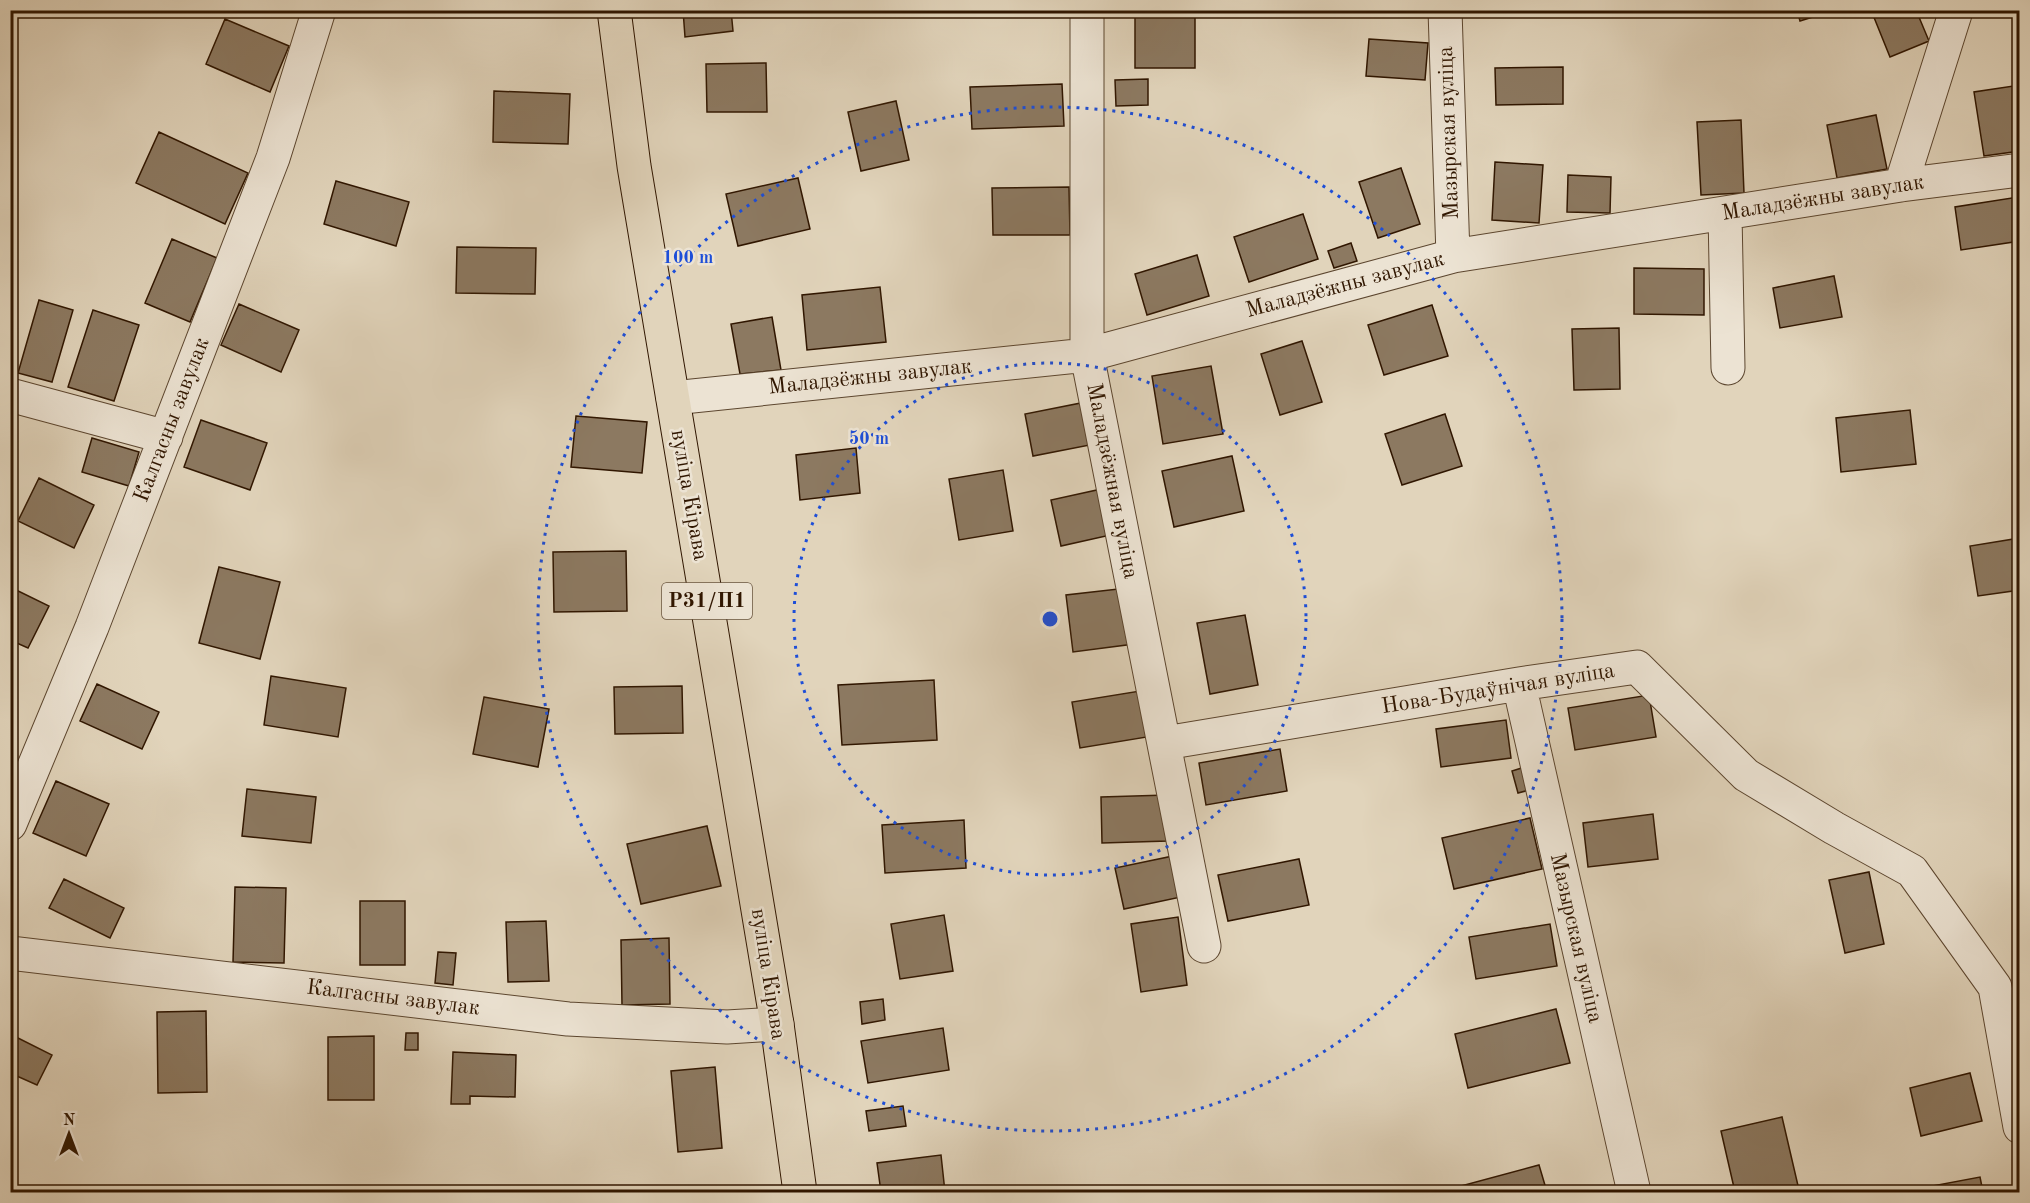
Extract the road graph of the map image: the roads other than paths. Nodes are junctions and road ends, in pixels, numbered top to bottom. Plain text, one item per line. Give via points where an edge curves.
1 (319, 10) edge
2 (614, 10) edge
3 (1087, 10) edge
4 (1445, 10) edge
5 (1955, 14) dead end
6 (2019, 170) edge
7 (1902, 185) junction
8 (1725, 213) junction
9 (1453, 256) junction
10 (1087, 355) junction
11 (1728, 368) dead end
12 (10, 395) edge
13 (673, 398) junction
14 (166, 437) junction
15 (1519, 684) junction
16 (1165, 743) junction
17 (10, 824) edge
18 (1204, 946) dead end
19 (10, 953) edge
20 (777, 1024) junction
21 (2019, 1127) edge
22 (801, 1192) edge
23 (1634, 1192) edge

1 - 14 street, Калгасны завулак via 273,158
2 - 13 main road, вуліца Кірава / Р31/П1 via 634,166
3 - 10 street, Маладзёжная вуліца
4 - 9 street, Мазырская вуліца
5 - 7 street
6 - 7 street, Маладзёжны завулак
7 - 8 street, Маладзёжны завулак
8 - 9 street, Маладзёжны завулак
8 - 11 street
9 - 10 street, Маладзёжны завулак
10 - 13 street, Маладзёжны завулак
10 - 16 street, Маладзёжная вуліца
12 - 14 street
13 - 20 main road, вуліца Кірава / Р31/П1
14 - 17 street, Калгасны завулак
15 - 16 street, Нова-Будаўнічая вуліца
15 - 21 street, Нова-Будаўнічая вуліца via 1637,667 1746,776 1912,871 1995,987
15 - 23 street, Мазырская вуліца
16 - 18 street, Маладзёжная вуліца
19 - 20 street, Калгасны завулак via 568,1019 727,1027
20 - 22 main road, вуліца Кірава / Р31/П1

